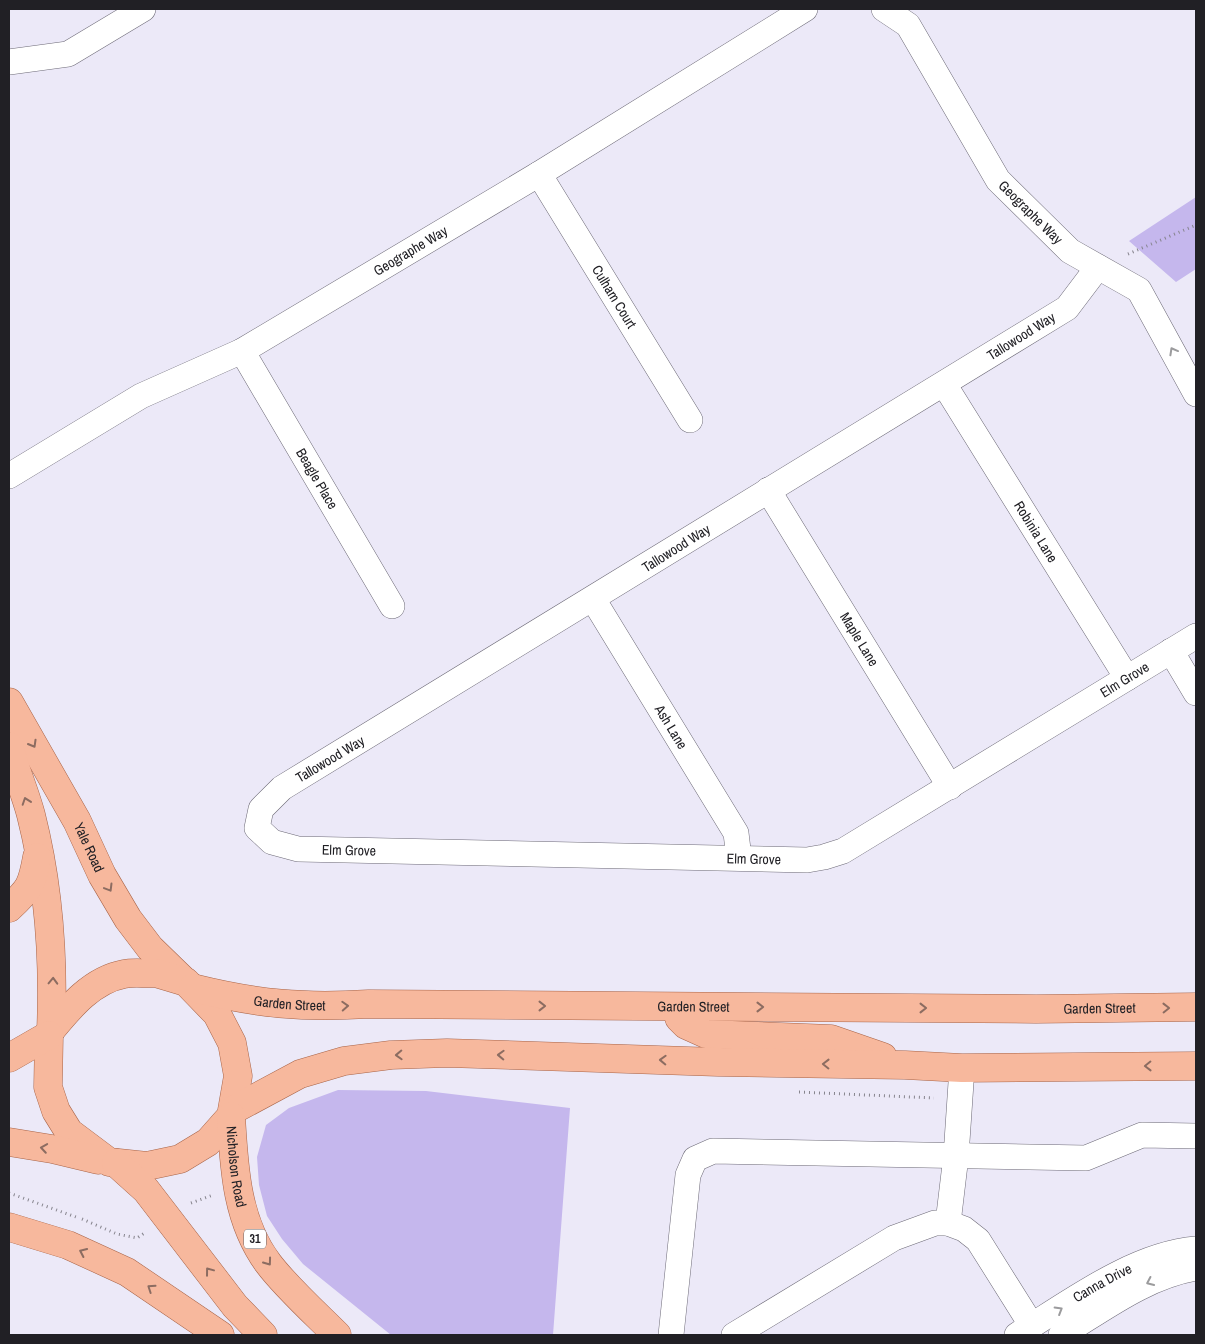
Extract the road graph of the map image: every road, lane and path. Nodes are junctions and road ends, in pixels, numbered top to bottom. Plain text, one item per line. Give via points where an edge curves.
1 (143, 9) edge
2 (805, 9) edge
3 (884, 9) edge
4 (9, 62) edge
5 (539, 174) junction
6 (1196, 225) edge
7 (1098, 267) junction
8 (242, 350) junction
9 (944, 384) junction
10 (1196, 394) edge
11 (690, 420) dead end
12 (9, 476) edge
13 (768, 490) junction
14 (593, 598) junction
15 (392, 606) dead end
16 (1196, 636) edge
17 (1171, 651) junction
18 (1127, 678) junction
19 (1196, 693) edge
20 (9, 702) edge
21 (9, 746) edge
22 (950, 787) junction
23 (257, 828) joint
24 (38, 848) junction
25 (739, 858) junction
26 (9, 908) edge
27 (189, 985) junction
28 (677, 1007) junction
29 (1196, 1007) edge
30 (50, 1032) junction
31 (9, 1058) edge
32 (905, 1064) junction
33 (1196, 1066) edge
34 (962, 1068) junction
35 (795, 1092) dead end
36 (934, 1098) dead end
37 (232, 1113) junction
38 (1196, 1136) edge
39 (9, 1142) edge
40 (956, 1156) junction
41 (113, 1162) junction
42 (9, 1192) edge
43 (948, 1223) junction
44 (9, 1227) edge
45 (137, 1238) dead end
46 (1196, 1249) edge
47 (1196, 1268) edge
48 (1025, 1330) edge
49 (220, 1335) edge
50 (263, 1335) edge
51 (336, 1335) edge
52 (670, 1335) edge
53 (734, 1335) edge
54 (1061, 1335) edge

1 - 4 street via 68,54
2 - 5 street, Geographe Way
3 - 7 street, Geographe Way via 908,25 998,180 1070,251
5 - 8 street, Geographe Way
5 - 11 street, Culham Court
6 - 7 path
7 - 9 street, Tallowood Way via 1067,308
10 -> 7 street, Geographe Way via 1138,290
8 - 12 street, Geographe Way via 141,396
8 - 15 street, Beagle Place
9 - 13 street, Tallowood Way
9 - 18 street, Robinia Lane
13 - 14 street, Tallowood Way
13 - 22 street, Maple Lane
14 - 23 street, Tallowood Way via 282,788 261,808
14 - 25 street, Ash Lane via 736,833
16 - 17 street, Elm Grove
17 - 18 street, Elm Grove
17 - 19 street
18 - 22 street, Elm Grove
20 -> 27 main road, Yale Road via 128,919 150,948
24 -> 21 main road
22 - 25 street, Elm Grove via 843,851 824,858
23 - 25 street, Elm Grove via 272,842 298,849
24 - 26 main road via 33,879 27,892
30 -> 24 main road via 52,940
27 -> 28 main road, Garden Street via 244,1000 289,1006
27 - 30 main road, Garden Street via 156,974 124,974 95,986 76,1000
27 - 37 main road, 31 via 217,1014 232,1043 238,1076
28 -> 29 main road, Garden Street
28 - 32 main road via 679,1018 686,1025 706,1034 831,1039
30 - 31 main road
30 - 41 main road via 48,1086 56,1111 69,1132
32 - 34 main road
32 -> 37 main road via 447,1053 390,1055 344,1062 300,1074
33 -> 34 main road
34 - 40 street
35 - 36 path
37 - 41 main road via 208,1142 180,1159 147,1166
37 -> 51 main road, Nicholson Road / 31 via 237,1189 251,1232 268,1263
38 - 40 street via 1142,1135 1086,1158
41 -> 39 main road
40 - 43 street
40 - 52 street via 713,1151 695,1159 688,1175
50 -> 41 main road via 235,1306 146,1190
42 - 45 path via 117,1234
43 - 48 street via 964,1229 978,1240
43 - 53 street via 935,1222 894,1238
49 -> 44 main road via 127,1272 68,1245
48 -> 46 street, Canna Drive via 1129,1267 1157,1256
47 -> 54 street, Canna Drive via 1145,1284

